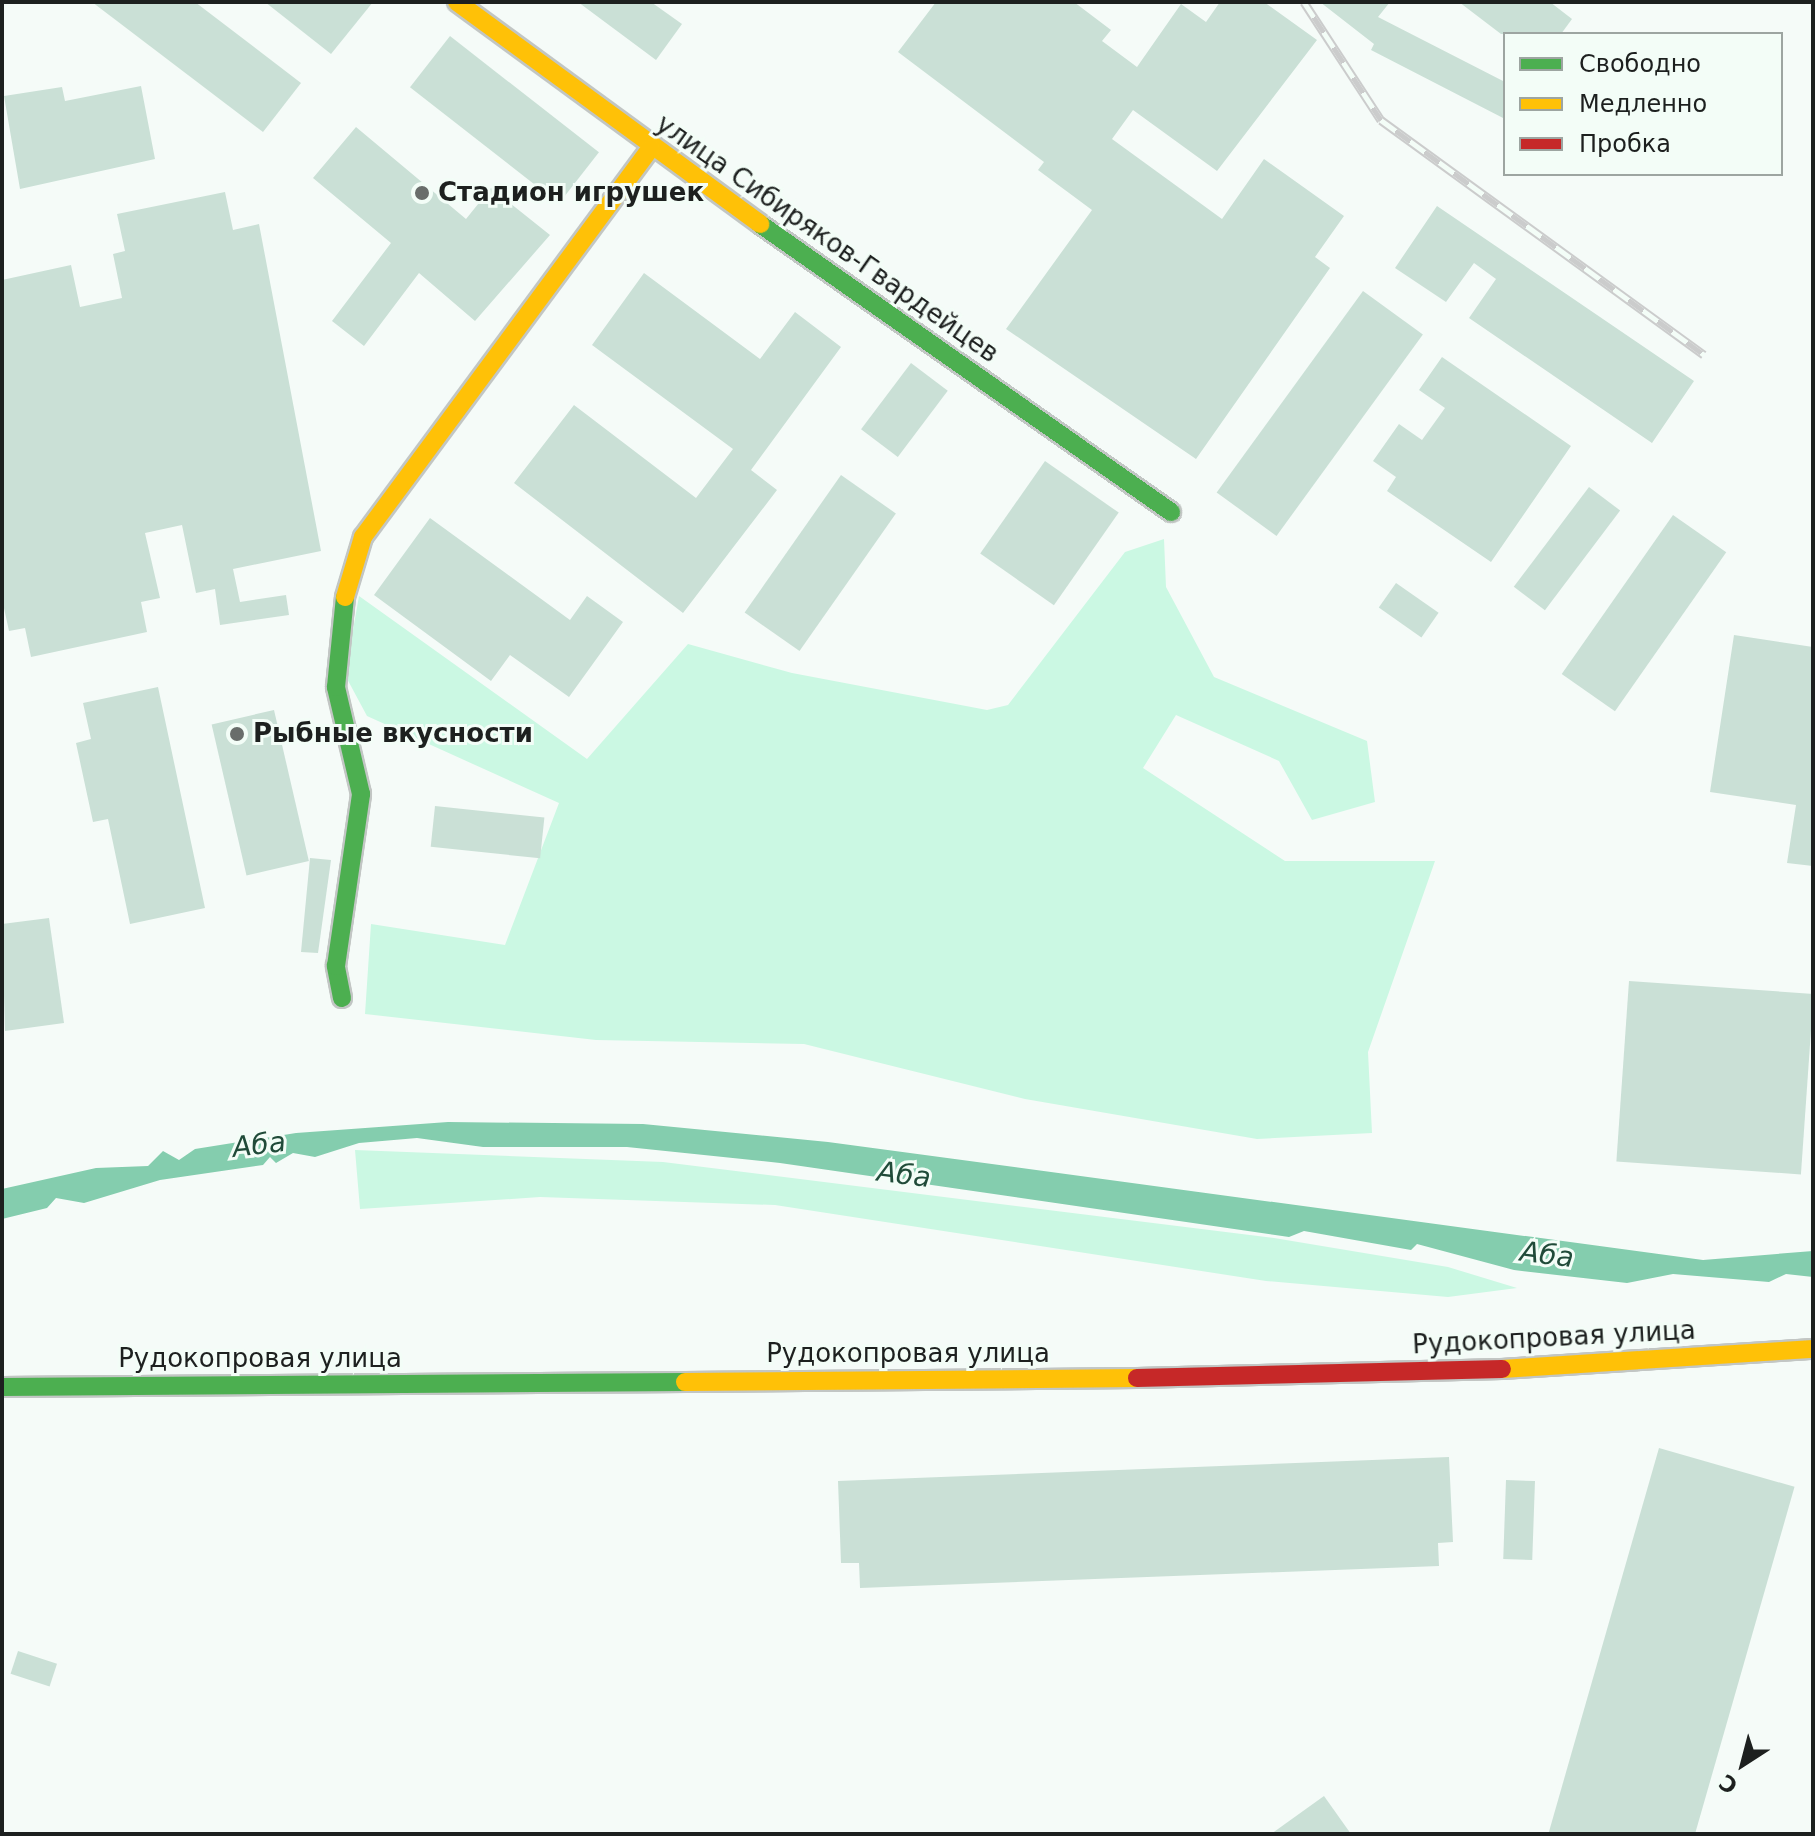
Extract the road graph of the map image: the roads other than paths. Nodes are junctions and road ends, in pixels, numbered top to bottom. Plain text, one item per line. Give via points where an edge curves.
1 (457, 2) edge
2 (651, 148) junction
3 (1171, 512) dead end
4 (342, 998) dead end
5 (1813, 1349) edge
6 (2, 1387) edge

1 - 2 street, улица Сибиряков-Гвардейцев
2 - 3 street, улица Сибиряков-Гвардейцев
2 - 4 street via 363,537 341,609 336,687 361,794 336,966
5 - 6 street, Рудокопровая улица via 1513,1369 1086,1379

